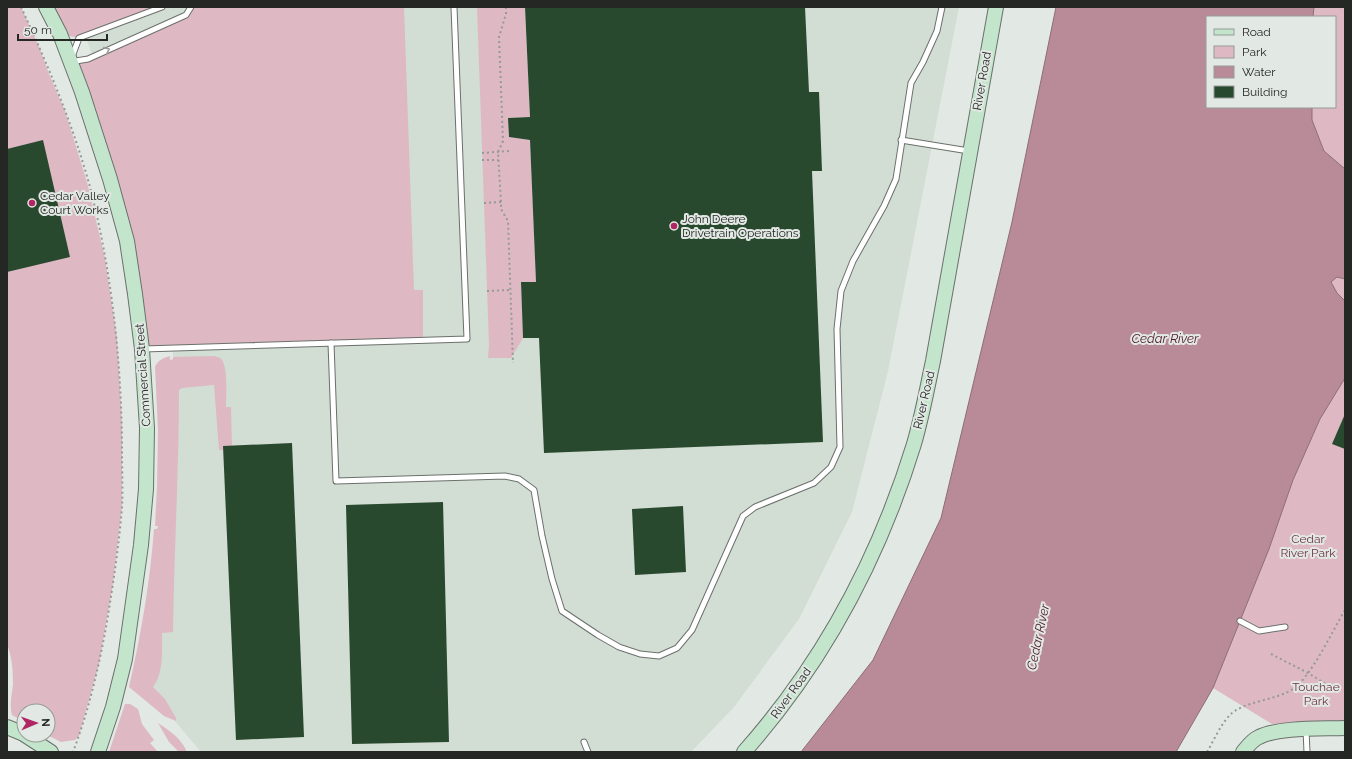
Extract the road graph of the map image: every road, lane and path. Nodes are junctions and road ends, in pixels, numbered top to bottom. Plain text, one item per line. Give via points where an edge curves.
1 (21, 7) edge
2 (46, 7) edge
3 (162, 7) edge
4 (191, 7) edge
5 (454, 7) edge
6 (506, 7) edge
7 (942, 7) edge
8 (996, 7) edge
9 (70, 62) junction
10 (901, 140) junction
11 (509, 150) dead end
12 (970, 151) junction
13 (498, 152) junction
14 (482, 153) dead end
15 (482, 160) dead end
16 (498, 160) junction
17 (500, 202) junction
18 (484, 203) dead end
19 (510, 290) junction
20 (487, 291) dead end
21 (331, 343) junction
22 (142, 349) junction
23 (513, 363) dead end
24 (1345, 610) edge
25 (1240, 621) dead end
26 (1286, 627) dead end
27 (1271, 654) dead end
28 (1308, 673) junction
29 (1332, 688) dead end
30 (1345, 728) edge
31 (1306, 730) junction
32 (584, 742) dead end
33 (37, 743) edge
34 (51, 752) edge
35 (73, 752) edge
36 (98, 752) edge
37 (588, 752) edge
38 (744, 752) edge
39 (1207, 752) edge
40 (1243, 752) edge
41 (1307, 752) edge

1 - 35 path via 65,111 90,186 105,258 117,338 122,424 122,506 113,584 99,664
2 - 9 street, Commercial Street via 60,34
3 - 9 lane via 79,38
9 -> 4 lane via 88,59 186,15
5 - 21 lane via 467,339
6 - 13 path via 499,37 503,141
7 - 10 lane via 937,31 911,83
8 - 12 street, River Road
9 - 22 street, Commercial Street via 110,179 127,241
10 - 12 lane
10 - 21 lane via 896,179 853,261 841,291 837,329 840,446 831,467 814,483 755,507 742,516 692,630 677,648 659,656 640,654 619,647 562,610 552,579 534,490 519,479 504,476 336,481
11 - 13 path
12 - 38 street, River Road via 925,402 902,482 852,597 831,633 785,703
13 - 14 path
13 - 16 path
15 - 16 path
16 - 17 path
17 - 18 path
17 - 19 path via 508,221
19 - 20 path
19 - 23 path
21 - 22 lane
22 - 36 street, Commercial Street via 147,428 146,489 141,545 125,658
24 - 28 path
25 - 26 lane via 1259,631
27 - 28 path
28 - 29 path
28 - 39 path via 1294,689 1243,706 1230,715
30 - 31 street
31 - 40 street via 1274,732 1259,737
31 - 41 lane
32 - 37 lane
33 - 34 street

